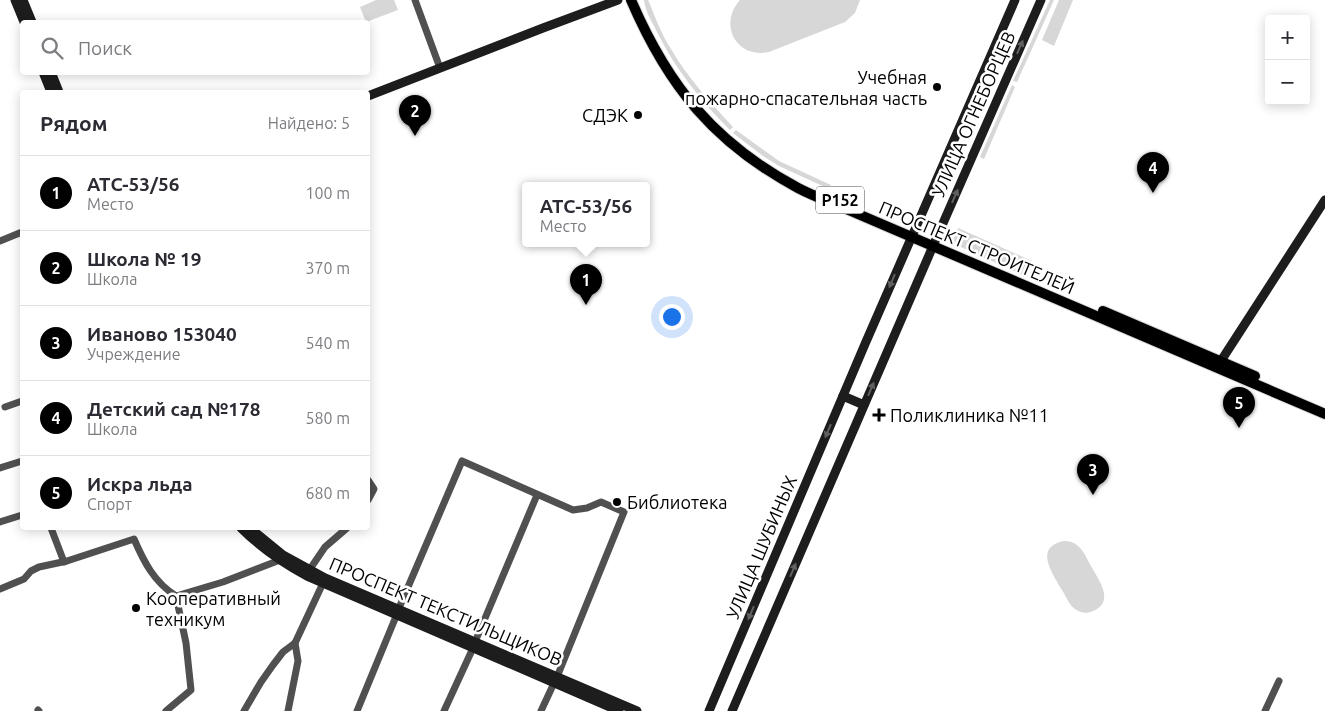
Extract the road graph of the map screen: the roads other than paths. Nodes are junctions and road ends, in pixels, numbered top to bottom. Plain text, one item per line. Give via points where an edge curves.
1 (15, 0) edge
2 (23, 0) edge
3 (415, 0) edge
4 (618, 0) edge
5 (631, 0) edge
6 (638, 0) edge
7 (1015, 0) edge
8 (1041, 0) edge
9 (23, 20) edge
10 (31, 20) edge
11 (440, 68) junction
12 (44, 75) edge
13 (52, 75) edge
14 (50, 90) edge
15 (58, 90) edge
16 (370, 95) edge
17 (1325, 200) edge
18 (20, 233) edge
19 (912, 234) junction
20 (0, 241) edge
21 (934, 243) junction
22 (1219, 364) junction
23 (843, 396) junction
24 (20, 402) edge
25 (864, 405) junction
26 (1325, 406) edge
27 (5, 407) dead end
28 (1325, 414) edge
29 (20, 462) edge
30 (0, 468) edge
31 (370, 483) edge
32 (536, 494) junction
33 (370, 496) edge
34 (20, 516) edge
35 (0, 522) edge
36 (52, 530) edge
37 (243, 530) edge
38 (252, 530) edge
39 (345, 530) edge
40 (282, 558) junction
41 (64, 562) junction
42 (310, 569) junction
43 (324, 580) junction
44 (0, 588) edge
45 (176, 596) junction
46 (398, 611) junction
47 (295, 643) junction
48 (474, 645) junction
49 (555, 680) junction
50 (1279, 681) dead end
51 (609, 709) edge
52 (166, 711) edge
53 (244, 711) edge
54 (288, 711) edge
55 (357, 711) edge
56 (444, 711) edge
57 (541, 711) edge
58 (619, 711) edge
59 (637, 711) edge
60 (709, 711) edge
61 (732, 711) edge
62 (1265, 711) edge

1 - 9 main road
2 - 10 main road
3 - 11 street
4 - 11 main road
5 - 19 main road, ПРОСПЕКТ СТРОИТЕЛЕЙ / Р152 via 678,87 736,147 800,189
6 - 19 main road, ПРОСПЕКТ СТРОИТЕЛЕЙ / Р152 via 682,83 740,143 802,183
7 - 19 main road, УЛИЦА ОГНЕБОРЦЕВ
21 -> 8 main road, УЛИЦА ОГНЕБОРЦЕВ
11 - 16 main road
12 - 14 main road
13 - 15 main road
17 - 22 main road
18 - 20 street
19 - 21 main road, ПРОСПЕКТ СТРОИТЕЛЕЙ / Р152
19 -> 23 main road, УЛИЦА ШУБИНЫХ
21 - 22 main road, ПРОСПЕКТ СТРОИТЕЛЕЙ / Р152
25 -> 21 main road
22 - 26 main road, ПРОСПЕКТ СТРОИТЕЛЕЙ / Р152
22 - 28 main road, ПРОСПЕКТ СТРОИТЕЛЕЙ / Р152
23 - 25 main road
23 -> 60 main road, УЛИЦА ШУБИНЫХ
24 - 27 street
61 -> 25 main road
29 - 30 street
31 - 33 street via 374,489
32 - 46 street via 462,461
32 - 48 street
32 - 49 street via 573,510 601,502 624,512
34 - 35 street
36 - 41 street
37 - 40 main road, ПРОСПЕКТ ТЕКСТИЛЬЩИКОВ via 260,546
38 - 40 main road, ПРОСПЕКТ ТЕКСТИЛЬЩИКОВ
39 - 42 street via 325,547
40 - 42 main road, ПРОСПЕКТ ТЕКСТИЛЬЩИКОВ
40 - 43 main road, ПРОСПЕКТ ТЕКСТИЛЬЩИКОВ
40 - 45 street via 223,582
41 - 44 street via 40,567 24,579
41 - 45 street via 134,539 156,580
42 - 43 main road, ПРОСПЕКТ ТЕКСТИЛЬЩИКОВ
43 - 46 main road, ПРОСПЕКТ ТЕКСТИЛЬЩИКОВ
43 - 47 street
45 - 52 street via 191,690
46 - 48 main road, ПРОСПЕКТ ТЕКСТИЛЬЩИКОВ
46 - 55 street
47 - 53 street via 273,665
47 - 54 street via 298,661
48 - 49 main road, ПРОСПЕКТ ТЕКСТИЛЬЩИКОВ
48 - 56 street
49 - 51 main road, ПРОСПЕКТ ТЕКСТИЛЬЩИКОВ
49 - 57 street
49 - 59 main road, ПРОСПЕКТ ТЕКСТИЛЬЩИКОВ
50 - 62 street
51 - 58 main road, ПРОСПЕКТ ТЕКСТИЛЬЩИКОВ

